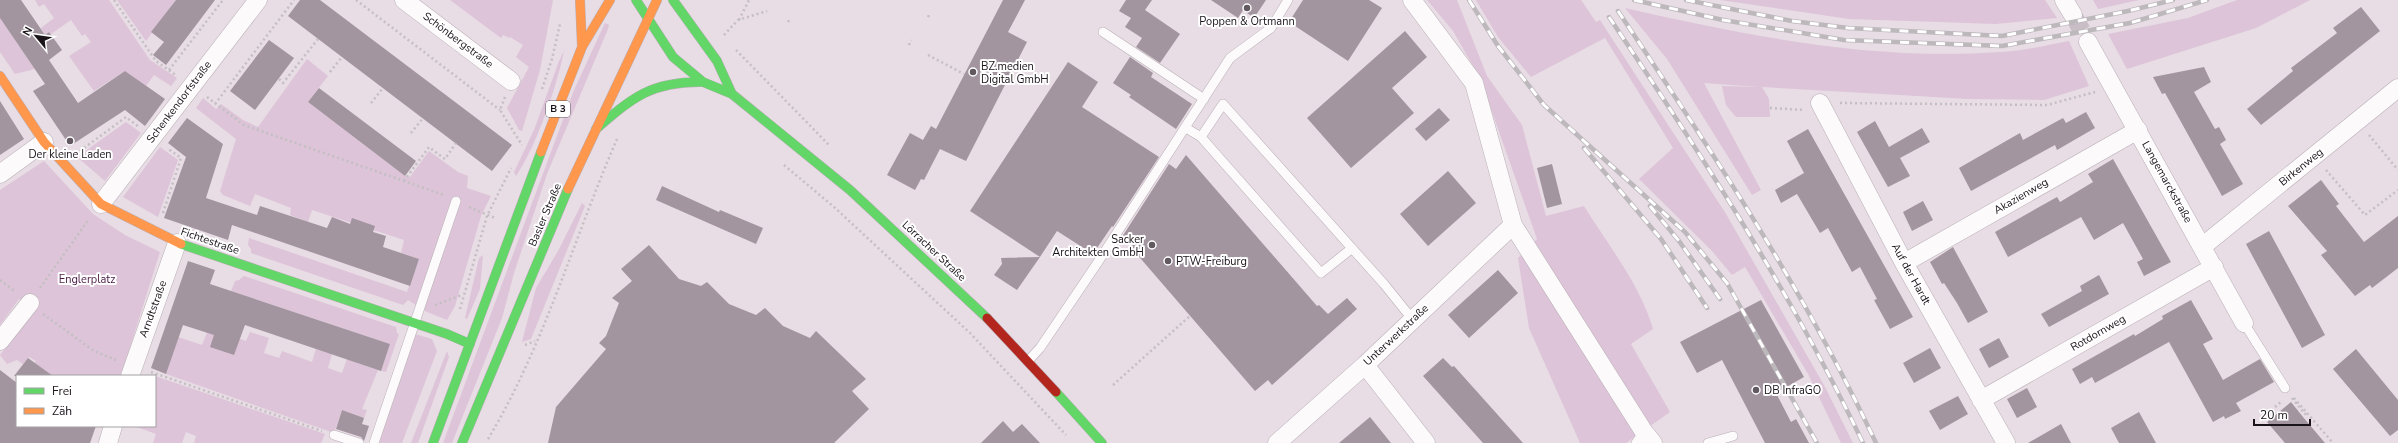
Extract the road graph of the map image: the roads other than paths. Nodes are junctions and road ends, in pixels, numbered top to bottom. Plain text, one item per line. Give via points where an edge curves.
1 (258, 0) edge
2 (404, 0) edge
3 (580, 0) edge
4 (610, 0) edge
5 (636, 0) edge
6 (657, 0) edge
7 (673, 0) edge
8 (1288, 0) edge
9 (1412, 0) edge
10 (648, 20) junction
11 (1103, 32) dead end
12 (2088, 42) tunnel mouth
13 (582, 47) junction
14 (0, 76) edge
15 (511, 81) road end
16 (703, 82) junction
17 (2398, 88) edge
18 (732, 94) junction
19 (1204, 99) junction
20 (1820, 103) road end
21 (1186, 128) junction
22 (596, 129) junction
23 (2138, 130) junction
24 (1201, 137) junction
25 (44, 142) junction
26 (0, 174) edge
27 (456, 201) road end
28 (101, 204) junction
29 (1513, 225) junction
30 (177, 243) junction
31 (2203, 246) junction
32 (1351, 249) junction
33 (1904, 263) junction
34 (2214, 267) junction
35 (30, 303) road end
36 (1413, 320) junction
37 (413, 323) junction
38 (2244, 323) joint
39 (0, 341) edge
40 (470, 344) junction
41 (1028, 361) junction
42 (1365, 365) junction
43 (131, 371) edge
44 (2287, 392) road end
45 (1981, 400) junction
46 (113, 427) edge
47 (334, 435) road end
48 (1732, 436) dead end
49 (1644, 439) edge
50 (108, 443) edge
51 (359, 443) edge
52 (374, 443) edge
53 (433, 443) edge
54 (462, 443) edge
55 (1102, 443) edge
56 (1277, 443) edge
57 (1426, 443) edge
58 (1708, 443) edge
59 (2006, 443) edge

1 - 28 street, Schenkendorfstraße
2 - 15 street, Schönbergstraße
3 - 13 street
4 - 13 street, B 3
5 - 10 street, Lörracher Straße
6 - 10 street, Basler Straße
7 - 18 street, Lörracher Straße via 717,61
8 - 19 lane via 1270,28 1230,58
9 - 29 street via 1474,83
10 - 16 street, Lörracher Straße via 673,57
10 - 22 street, Basler Straße
11 - 19 lane
12 - 23 street, Langemarckstraße
13 - 40 street, B 3
14 - 25 street, Fichtestraße
16 - 18 street, Lörracher Straße
16 - 22 street via 680,81 660,84 634,98
17 - 31 street, Birkenweg
18 - 41 street, Lörracher Straße via 861,200 998,328
19 - 21 lane
20 - 33 street, Auf der Hardt
21 - 24 lane
21 - 41 lane via 1040,348
22 - 54 street, Basler Straße
23 - 31 street, Langemarckstraße
23 - 33 street, Akazienweg
24 - 32 lane via 1321,273
24 - 32 lane via 1223,104
25 - 26 street
25 - 28 street, Fichtestraße
27 - 37 lane
28 - 30 street, Fichtestraße
29 - 36 street, Unterwerkstraße
29 - 49 street
30 - 37 street, Fichtestraße
30 - 43 street, Arndtstraße
31 - 34 street, Langemarckstraße
32 - 36 lane
33 - 45 street, Auf der Hardt
34 - 38 street, Langemarckstraße
34 - 45 street, Rotdornweg
35 - 39 street
36 - 42 street, Unterwerkstraße
37 - 40 street, Fichtestraße
37 - 52 lane
38 - 44 lane
40 - 53 street, B 3
41 - 55 street, Lörracher Straße
42 - 56 street, Unterwerkstraße
42 - 57 street
45 - 59 street, Auf der Hardt
46 - 50 street
47 - 51 lane
48 - 58 lane

